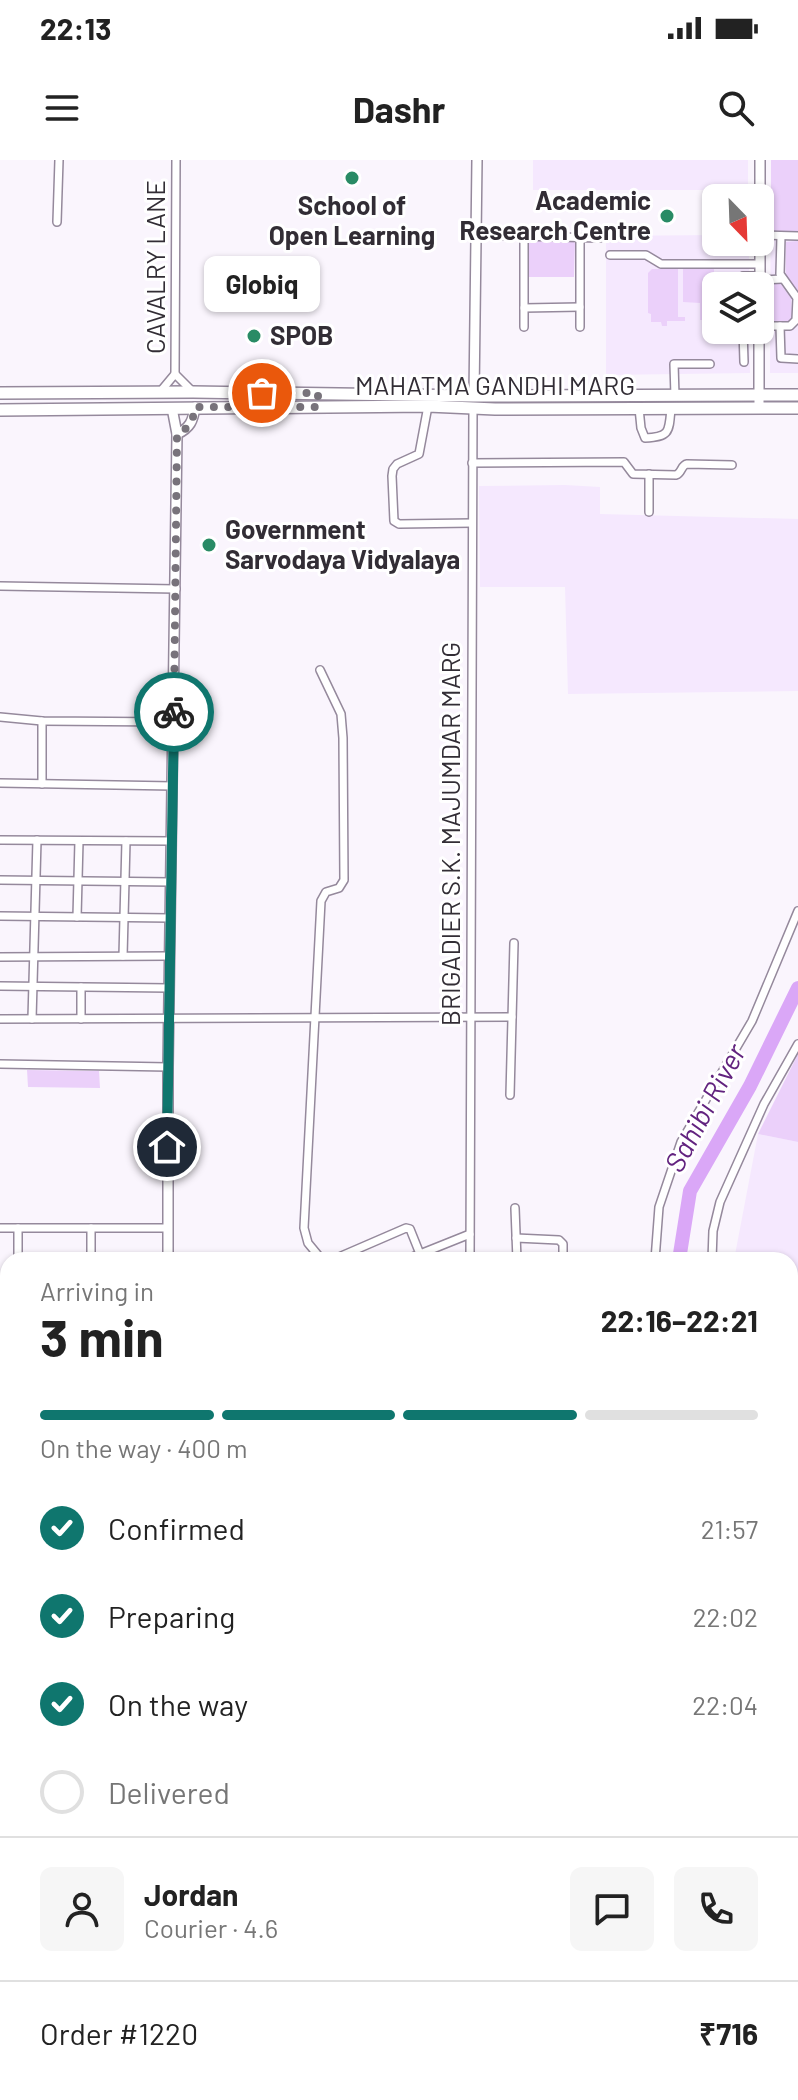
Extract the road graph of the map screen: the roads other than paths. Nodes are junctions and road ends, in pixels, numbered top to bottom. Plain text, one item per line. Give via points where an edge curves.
1 (59, 160) edge
2 (176, 160) edge
3 (477, 160) edge
4 (760, 160) edge
5 (760, 184) edge
6 (57, 222) dead end
7 (476, 235) junction
8 (774, 236) edge
9 (781, 236) junction
10 (798, 236) edge
11 (524, 237) junction
12 (580, 238) junction
13 (600, 238) dead end
14 (610, 255) dead end
15 (760, 256) edge
16 (760, 264) junction
17 (760, 272) edge
18 (774, 279) edge
19 (782, 279) junction
20 (580, 307) junction
21 (524, 308) junction
22 (780, 326) junction
23 (524, 327) dead end
24 (580, 327) dead end
25 (774, 327) edge
26 (743, 344) edge
27 (760, 344) edge
28 (798, 359) edge
29 (744, 362) dead end
30 (710, 364) dead end
31 (175, 374) junction
32 (160, 392) junction
33 (193, 392) junction
34 (0, 393) edge
35 (318, 393) junction
36 (798, 395) edge
37 (473, 402) junction
38 (673, 402) junction
39 (759, 402) junction
40 (428, 406) junction
41 (195, 407) junction
42 (318, 407) junction
43 (172, 408) junction
44 (639, 408) junction
45 (798, 408) edge
46 (0, 410) edge
47 (177, 434) junction
48 (472, 463) junction
49 (732, 465) dead end
50 (649, 474) junction
51 (649, 512) dead end
52 (472, 523) junction
53 (0, 586) edge
54 (176, 589) junction
55 (320, 670) dead end
56 (0, 717) edge
57 (42, 721) junction
58 (174, 722) junction
59 (0, 783) edge
60 (42, 784) junction
61 (173, 786) junction
62 (0, 840) edge
63 (37, 840) junction
64 (79, 841) junction
65 (126, 841) junction
66 (172, 841) junction
67 (0, 880) edge
68 (36, 880) junction
69 (78, 881) junction
70 (125, 881) junction
71 (171, 882) junction
72 (798, 911) edge
73 (0, 916) edge
74 (36, 917) junction
75 (77, 917) junction
76 (123, 917) junction
77 (170, 918) junction
78 (514, 943) dead end
79 (123, 956) junction
80 (169, 956) junction
81 (0, 957) edge
82 (35, 957) junction
83 (0, 986) edge
84 (34, 987) junction
85 (81, 987) junction
86 (169, 988) junction
87 (471, 1016) junction
88 (313, 1017) junction
89 (512, 1017) junction
90 (0, 1019) edge
91 (32, 1019) junction
92 (81, 1019) junction
93 (169, 1019) junction
94 (798, 1044) edge
95 (0, 1064) edge
96 (168, 1067) junction
97 (510, 1095) dead end
98 (515, 1208) dead end
99 (0, 1228) edge
100 (18, 1228) junction
101 (91, 1228) junction
102 (167, 1228) junction
103 (470, 1234) junction
104 (516, 1238) junction
105 (18, 1252) edge
106 (91, 1252) edge
107 (168, 1252) edge
108 (315, 1252) edge
109 (351, 1252) edge
110 (419, 1252) edge
111 (425, 1252) edge
112 (470, 1252) edge
113 (517, 1252) edge
114 (563, 1252) edge
115 (656, 1252) edge
116 (712, 1252) edge

1 - 6 street
2 - 31 street, CAVALRY LANE
3 - 7 street
4 - 5 street
7 - 11 street
7 - 37 street
8 - 9 street
9 - 10 street
9 - 19 street
11 - 12 street
11 - 21 street
12 - 13 street
12 - 20 street
14 - 16 street via 646,255 661,264
15 - 16 street
16 - 17 street
18 - 19 street
19 - 22 street via 797,298 793,325
20 - 21 street
20 - 24 street
21 - 23 street
22 - 25 street
22 - 28 street via 781,358
26 - 29 street
27 - 39 street
30 - 38 street via 674,364
31 - 32 street, CAVALRY LANE
31 - 33 street, CAVALRY LANE
32 - 33 main road, MAHATMA GANDHI MARG
32 - 34 main road, MAHATMA GANDHI MARG
33 - 35 main road, MAHATMA GANDHI MARG
35 - 37 main road, MAHATMA GANDHI MARG
35 - 42 main road
36 - 39 main road, MAHATMA GANDHI MARG
37 - 38 main road, MAHATMA GANDHI MARG
37 - 40 main road, MAHATMA GANDHI MARG
37 - 44 main road, MAHATMA GANDHI MARG
37 - 48 street, BRIGADIER S.K. MAJUMDAR MARG
38 - 39 main road, MAHATMA GANDHI MARG
38 - 44 main road, MAHATMA GANDHI MARG
38 - 44 street via 662,437 645,438
39 - 45 main road, MAHATMA GANDHI MARG
40 - 42 main road, MAHATMA GANDHI MARG
40 - 52 street via 419,454 392,472 394,521
41 - 42 main road, MAHATMA GANDHI MARG
41 - 43 main road, MAHATMA GANDHI MARG
41 - 47 street via 193,420
43 - 46 main road, MAHATMA GANDHI MARG
43 - 47 street
47 - 54 street
48 - 50 street via 624,462 631,473
48 - 52 street, BRIGADIER S.K. MAJUMDAR MARG
49 - 50 street via 687,464 677,474
50 - 51 street
52 - 87 street, BRIGADIER S.K. MAJUMDAR MARG
53 - 54 street
54 - 58 street
55 - 88 street via 341,714 344,880 321,901
56 - 57 street
57 - 58 street
57 - 60 street
58 - 61 street
59 - 60 street
60 - 61 street
61 - 66 street
62 - 63 street
63 - 64 street
63 - 68 street
64 - 65 street
64 - 69 street
65 - 66 street
65 - 70 street
66 - 71 street
67 - 68 street
68 - 69 street
68 - 74 street
69 - 70 street
69 - 75 street
70 - 71 street
70 - 76 street
71 - 77 street
72 - 115 street via 752,1021 681,1142 659,1207
73 - 74 street
74 - 75 street
74 - 82 street
75 - 76 street
76 - 77 street
76 - 79 street
77 - 80 street
78 - 89 street
79 - 80 street
79 - 82 street
80 - 86 street
81 - 82 street
82 - 84 street
83 - 84 street
84 - 85 street
84 - 91 street
85 - 86 street
85 - 92 street
86 - 93 street
87 - 88 street
87 - 89 street
87 - 103 street, BRIGADIER S.K. MAJUMDAR MARG
88 - 93 street
88 - 108 street via 304,1236
89 - 97 street
90 - 91 street
91 - 92 street
92 - 93 street
93 - 96 street
94 - 116 street via 720,1202
95 - 96 street
96 - 102 street
98 - 104 street
99 - 100 street
100 - 101 street
100 - 105 street
101 - 102 street
101 - 106 street
102 - 107 street
103 - 111 street
103 - 112 street, BRIGADIER S.K. MAJUMDAR MARG
104 - 113 street
104 - 114 street via 559,1240
109 - 110 street via 408,1228

